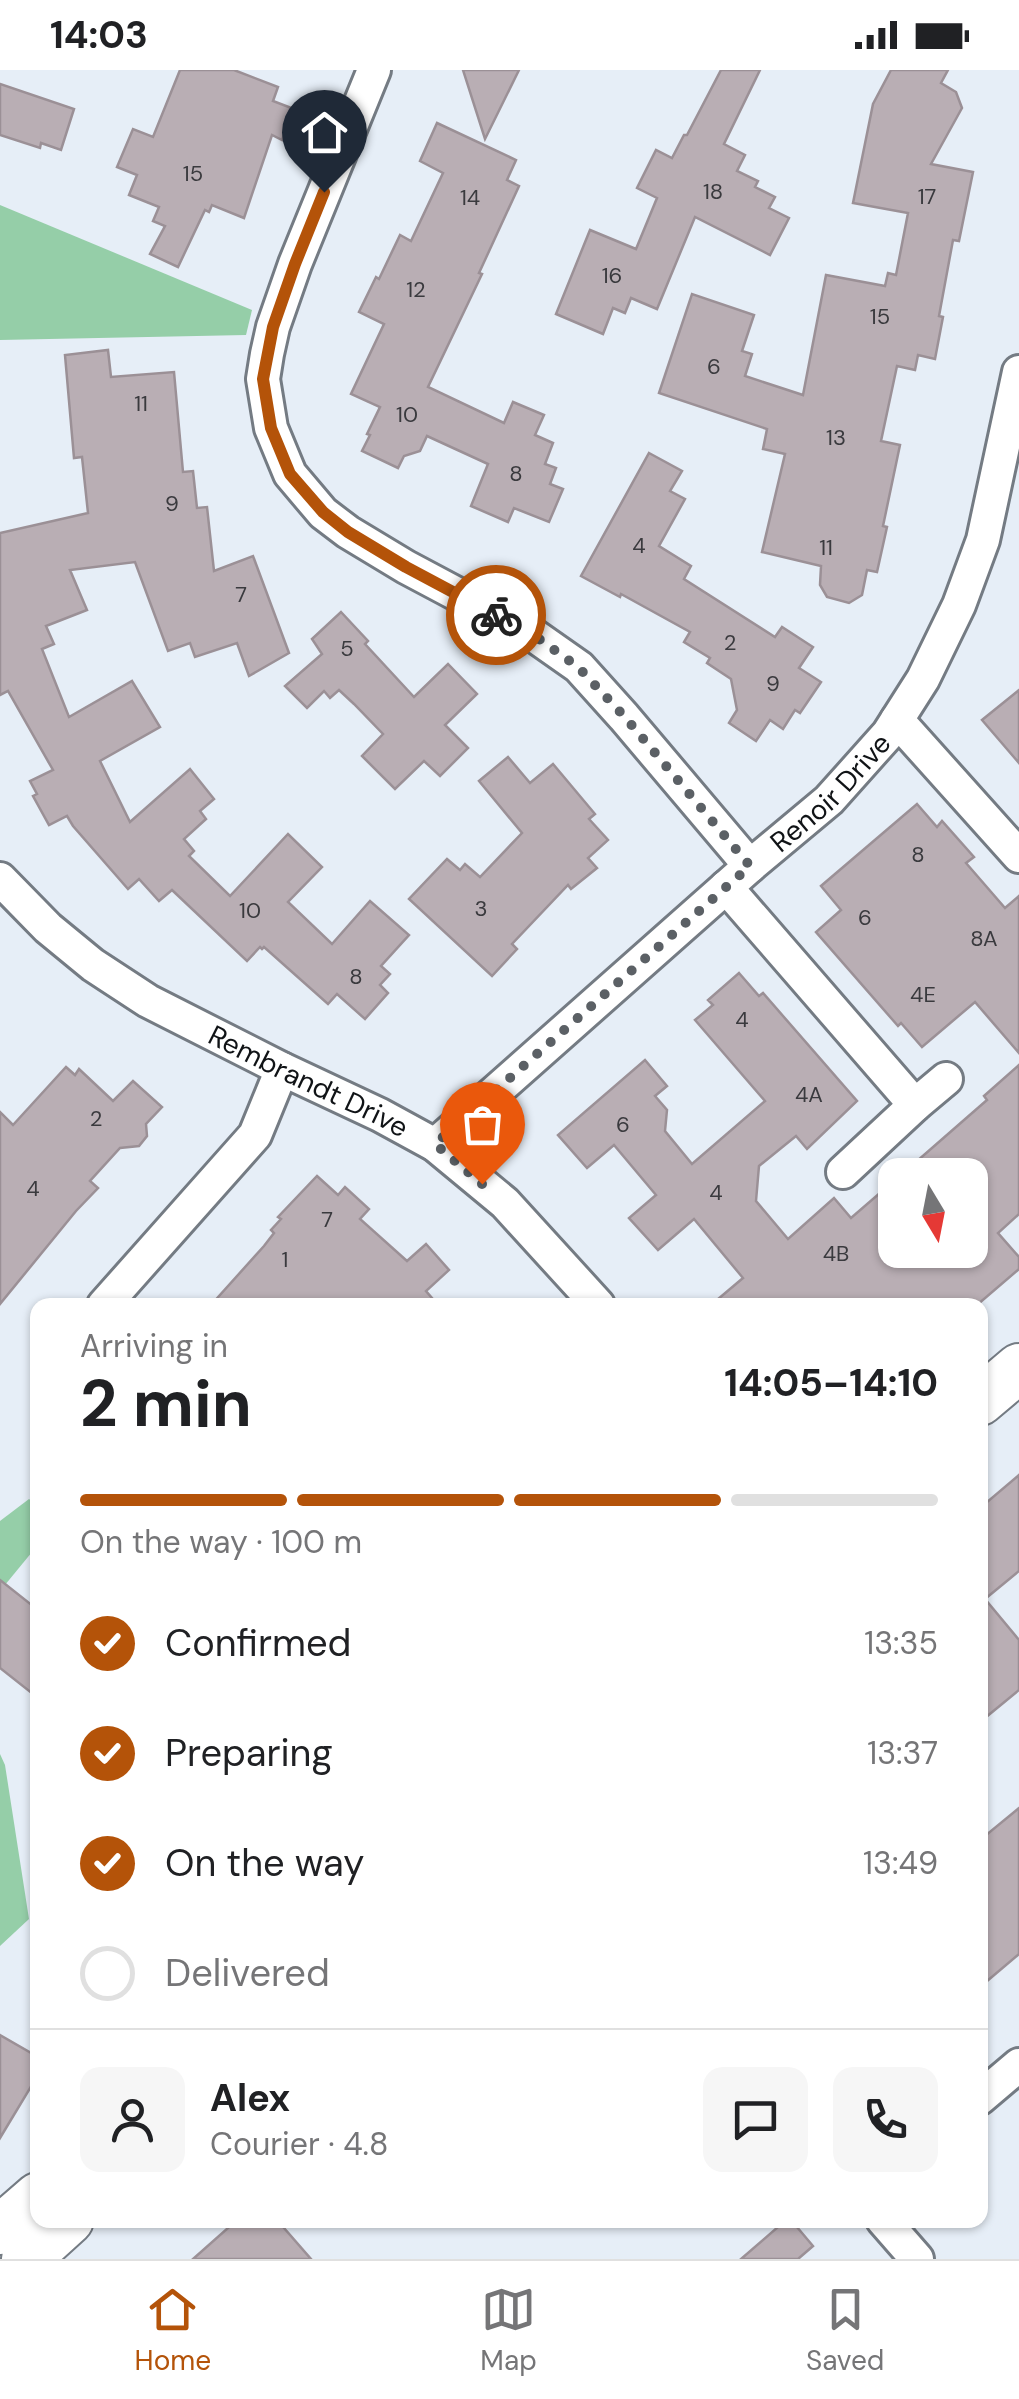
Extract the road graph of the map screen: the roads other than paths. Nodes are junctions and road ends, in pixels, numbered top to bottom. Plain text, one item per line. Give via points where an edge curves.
1 (374, 70) edge
2 (1019, 372) edge
3 (1012, 437) edge
4 (897, 720) junction
5 (1019, 856) edge
6 (738, 877) junction
7 (0, 879) edge
8 (282, 1069) junction
9 (946, 1080) dead end
10 (915, 1105) junction
11 (435, 1144) junction
12 (843, 1172) dead end
13 (110, 1298) edge
14 (592, 1298) edge
15 (1019, 1368) edge
16 (988, 1395) edge
17 (1019, 2064) edge
18 (988, 2091) edge
19 (30, 2204) edge
20 (60, 2228) edge
21 (890, 2228) edge
22 (0, 2230) edge
23 (26, 2259) edge
24 (917, 2259) edge

1 - 6 street via 295,264 267,354 263,379 271,428 290,474 348,532 532,634 578,667 624,716
2 - 3 street, Renoir Drive
3 - 4 street, Renoir Drive via 959,605
4 - 5 street
4 - 6 street, Renoir Drive via 828,800
6 - 10 street
6 - 11 street, Renoir Drive
7 - 8 street, Rembrandt Drive via 93,965
8 - 11 street, Rembrandt Drive
8 - 13 street via 256,1135
9 - 10 street
10 - 12 street
11 - 14 street, Rembrandt Drive via 506,1203
15 - 16 main road
17 - 18 street
19 - 22 main road
20 - 23 main road
21 - 24 street

